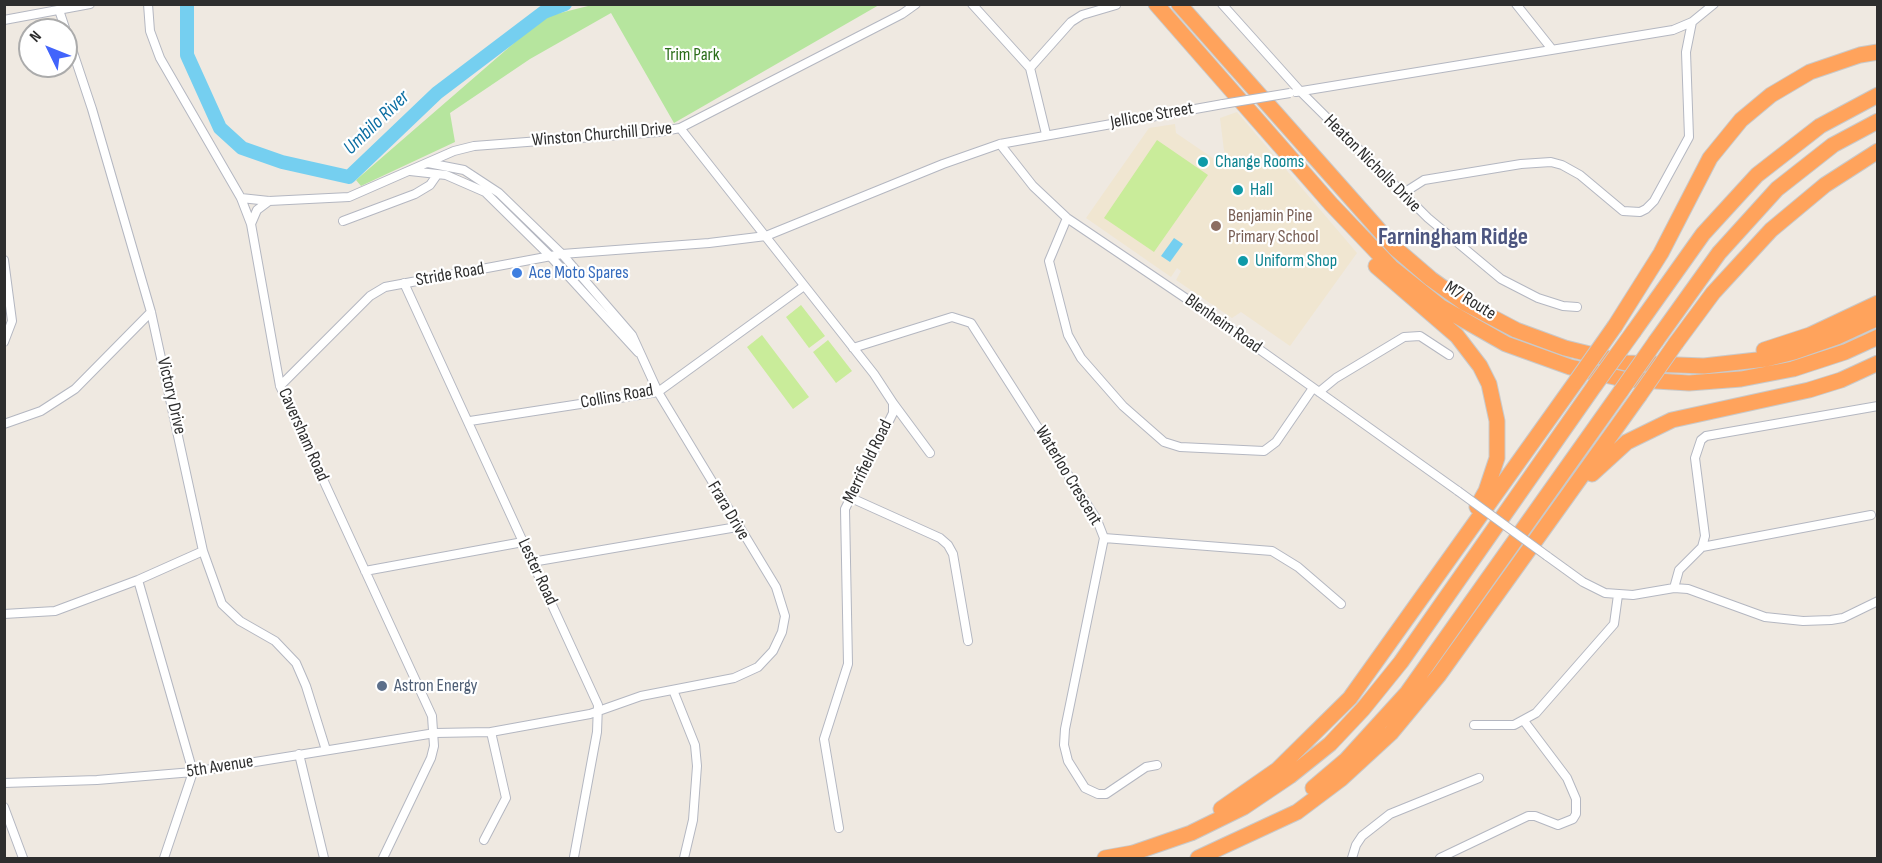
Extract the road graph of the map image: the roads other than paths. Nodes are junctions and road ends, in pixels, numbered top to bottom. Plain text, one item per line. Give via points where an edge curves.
1 (90, 4) edge
2 (148, 4) edge
3 (916, 4) edge
4 (972, 4) edge
5 (1156, 4) edge
6 (1179, 4) edge
7 (1222, 4) edge
8 (1516, 4) edge
9 (1714, 4) edge
10 (1116, 5) edge
11 (60, 10) junction
12 (4, 20) edge
13 (1692, 22) junction
14 (1551, 48) junction
15 (1878, 52) edge
16 (1030, 68) junction
17 (1300, 91) junction
18 (1878, 95) edge
19 (1252, 113) junction
20 (1878, 121) edge
21 (680, 128) junction
22 (1046, 134) junction
23 (1000, 144) junction
24 (454, 151) junction
25 (1878, 151) edge
26 (428, 163) junction
27 (456, 168) junction
28 (410, 171) junction
29 (437, 175) junction
30 (1402, 194) junction
31 (241, 198) junction
32 (269, 201) junction
33 (1067, 218) junction
34 (343, 221) dead end
35 (251, 224) junction
36 (766, 236) junction
37 (562, 254) junction
38 (550, 257) junction
39 (4, 260) edge
40 (404, 283) junction
41 (804, 286) junction
42 (1878, 303) edge
43 (1577, 307) dead end
44 (151, 312) junction
45 (1878, 318) edge
46 (1878, 337) edge
47 (4, 342) edge
48 (853, 348) junction
49 (641, 354) junction
50 (1449, 355) dead end
51 (1878, 363) edge
52 (1704, 366) junction
53 (280, 386) junction
54 (1316, 390) junction
55 (658, 392) junction
56 (893, 404) junction
57 (1878, 406) edge
58 (470, 421) junction
59 (4, 424) edge
60 (930, 453) dead end
61 (849, 497) junction
62 (1871, 515) dead end
63 (737, 526) junction
64 (1539, 535) junction
65 (1104, 538) junction
66 (522, 542) junction
67 (1702, 548) junction
68 (203, 551) junction
69 (532, 562) junction
70 (365, 571) junction
71 (138, 580) junction
72 (1674, 588) junction
73 (1618, 596) junction
74 (1878, 601) edge
75 (1420, 603) junction
76 (1341, 604) dead end
77 (4, 614) edge
78 (968, 641) dead end
79 (673, 690) junction
80 (599, 711) junction
81 (1524, 722) junction
82 (1474, 725) dead end
83 (491, 732) junction
84 (435, 733) junction
85 (326, 750) junction
86 (299, 754) junction
87 (1156, 765) dead end
88 (193, 772) junction
89 (1479, 778) dead end
90 (4, 783) edge
91 (4, 807) edge
92 (839, 828) dead end
93 (1247, 835) junction
94 (484, 840) dead end
95 (1133, 853) junction
96 (684, 856) edge
97 (574, 857) edge
98 (23, 858) edge
99 (164, 858) edge
100 (324, 858) edge
101 (383, 858) edge
102 (1105, 858) edge
103 (1198, 858) edge
104 (1352, 858) edge
105 (1440, 858) edge

1 - 11 street
2 - 31 street, Caversham Road via 150,31 160,58
3 - 21 street, Winston Churchill Drive
4 - 16 street
5 - 19 highway, M7 Route
6 - 52 highway, M7 Route via 1382,234 1458,298 1516,330 1586,354 1652,366
7 - 17 street, Heaton Nicholls Drive
8 - 14 street
9 - 13 street
10 - 16 street via 1071,22
11 - 12 street
11 - 44 street, Victory Drive
13 - 14 street, Jellicoe Street via 1653,34
13 - 30 street via 1686,52 1689,136 1654,201 1640,212 1623,211 1580,175 1551,162 1424,180
14 - 17 street, Jellicoe Street
15 - 75 highway, bridge via 1810,72 1771,95 1741,120 1710,158 1661,253 1615,326
16 - 22 street
17 - 22 street, Jellicoe Street, bridge
17 - 30 street, Heaton Nicholls Drive
18 - 95 highway, bridge via 1820,126 1789,148 1703,234 1401,662 1330,744 1244,807 1191,834
19 - 46 highway, M7 Route via 1355,230 1406,280 1485,334 1543,359 1623,378 1664,383 1716,382 1793,369
19 - 75 highway via 1288,165 1376,266 1466,346 1488,384 1498,430 1497,458 1468,522
20 - 93 highway, bridge via 1833,145 1777,189 1719,253 1437,651 1377,729 1317,785
21 - 24 street, Winston Churchill Drive
21 - 36 street, Merrifield Road
22 - 23 street, Jellicoe Street
23 - 33 street, Blenheim Road
23 - 36 street, Jellicoe Street
24 - 26 street, Winston Churchill Drive
24 - 27 street
25 - 64 highway, bridge via 1825,185 1771,230 1713,293
26 - 27 street, Frara Drive
26 - 28 street, Winston Churchill Drive
27 - 37 street, Frara Drive via 477,177 499,194
28 - 29 street, Frara Drive
28 - 32 street, Winston Churchill Drive via 348,197
29 - 34 street via 415,194
29 - 38 street, Frara Drive via 466,182 485,192
30 - 43 street, Heaton Nicholls Drive via 1501,279 1538,298
31 - 32 street, Winston Churchill Drive
31 - 35 street, Caversham Road
32 - 35 street via 257,210
33 - 54 street, Blenheim Road
33 - 54 street via 1049,261 1068,335 1081,358 1123,406 1164,442 1180,447 1264,452
35 - 53 street, Caversham Road
36 - 37 street, Stride Road
36 - 41 street, Merrifield Road
37 - 38 street, Stride Road
37 - 49 street, Frara Drive via 620,317
38 - 40 street, Stride Road
38 - 49 street, Frara Drive
39 - 47 street via 12,321
40 - 53 street, Stride Road via 385,287 370,296
40 - 58 street, Lester Road
41 - 48 street, Merrifield Road
41 - 55 street, Collins Road
42 - 52 highway via 1810,335
44 - 59 street via 75,389 41,411
44 - 68 street, Victory Drive
45 - 52 highway, M7 Route via 1794,352
48 - 56 street, Merrifield Road
48 - 65 street, Waterloo Crescent via 952,317 971,323 1097,520
49 - 55 street, Frara Drive
50 - 54 street via 1420,336 1404,337
51 - 64 highway via 1809,390 1688,415 1642,433 1600,465
53 - 70 street, Caversham Road
54 - 73 street, Blenheim Road, bridge via 1594,589
55 - 58 street, Collins Road
55 - 63 street, Frara Drive
56 - 60 street
56 - 61 street, Merrifield Road
57 - 67 street via 1701,440 1695,458 1705,536
58 - 66 street, Lester Road
61 - 78 street via 948,545 953,554
61 - 92 street, Merrifield Road via 843,521 848,664 824,739
62 - 67 street
63 - 69 street
63 - 79 street, Frara Drive via 776,588 785,616 782,632 773,651 758,667 734,678
64 - 93 highway via 1427,692 1391,733 1341,779 1297,812
65 - 76 street via 1272,551 1298,567
65 - 87 street, Waterloo Crescent via 1064,745 1079,782 1089,792 1098,794 1115,789 1146,767
66 - 69 street, Lester Road
66 - 70 street
67 - 72 street via 1683,566
68 - 71 street
68 - 85 street, Victory Drive via 222,604 240,621 275,641 296,663
69 - 80 street, Lester Road
70 - 84 street, Caversham Road via 422,689
71 - 77 street via 55,611
71 - 88 street
72 - 73 street
72 - 74 street via 1696,591 1765,617 1803,621 1843,618
73 - 81 street via 1614,624
75 - 95 highway via 1350,698 1277,770 1193,825
79 - 80 street via 640,696
79 - 96 street via 695,745 697,766 693,820
80 - 83 street, 5th Avenue
80 - 97 street
81 - 82 street
81 - 105 street via 1567,778 1576,799 1576,814 1558,825 1528,816
83 - 84 street, 5th Avenue
83 - 94 street via 506,798
84 - 85 street, 5th Avenue
84 - 101 street, Caversham Road via 427,770
85 - 86 street, 5th Avenue
86 - 88 street, 5th Avenue
86 - 100 street
88 - 90 street, 5th Avenue
88 - 99 street
89 - 104 street via 1390,814 1362,836
91 - 98 street
93 - 103 highway
95 - 102 highway

